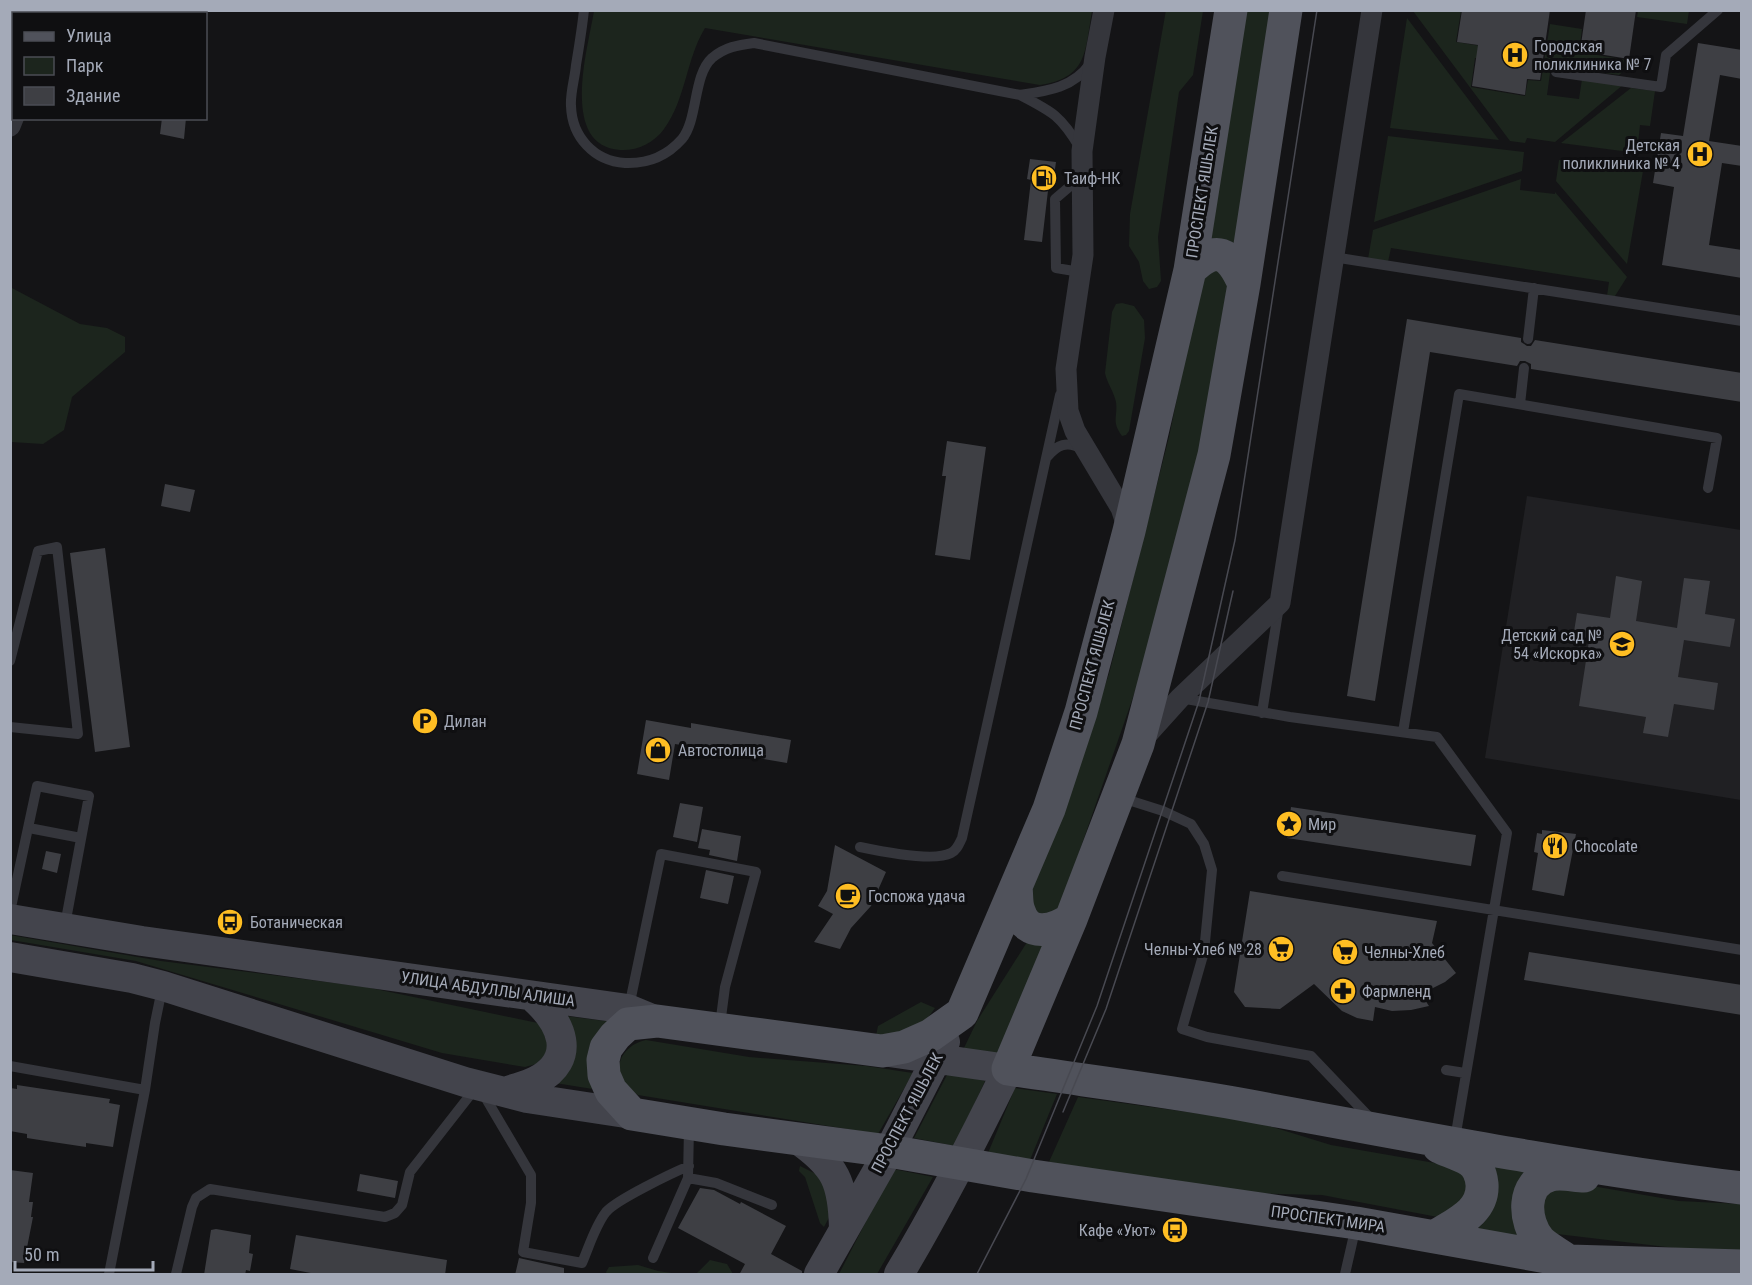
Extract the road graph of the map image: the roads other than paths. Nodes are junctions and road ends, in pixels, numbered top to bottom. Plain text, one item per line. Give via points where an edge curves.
1 (585, 10) edge
2 (1231, 10) edge
3 (1286, 10) edge
4 (1372, 10) edge
5 (1718, 10) edge
6 (1108, 15) edge
7 (1095, 57) junction
8 (1556, 72) dead end
9 (1020, 95) junction
10 (1082, 151) junction
11 (1333, 257) junction
12 (1190, 270) junction
13 (1244, 284) junction
14 (1534, 288) junction
15 (1742, 321) edge
16 (1527, 339) dead end
17 (1524, 368) dead end
18 (1066, 369) junction
19 (1520, 404) junction
20 (1088, 453) junction
21 (1046, 457) junction
22 (1708, 488) dead end
23 (1129, 531) junction
24 (1280, 603) junction
25 (10, 661) edge
26 (1180, 698) junction
27 (1262, 713) junction
28 (10, 727) edge
29 (1402, 732) junction
30 (1138, 744) junction
31 (1119, 797) junction
32 (29, 828) junction
33 (81, 838) junction
34 (860, 847) dead end
35 (1282, 876) dead end
36 (1016, 887) junction
37 (1493, 911) junction
38 (10, 912) edge
39 (1071, 919) junction
40 (10, 920) edge
41 (64, 928) junction
42 (1742, 950) edge
43 (10, 957) edge
44 (163, 986) junction
45 (533, 997) junction
46 (962, 1013) junction
47 (643, 1015) junction
48 (720, 1029) junction
49 (882, 1051) junction
50 (949, 1060) junction
51 (10, 1066) edge
52 (1008, 1069) junction
53 (1446, 1070) dead end
54 (1465, 1073) junction
55 (492, 1089) junction
56 (145, 1090) junction
57 (632, 1114) junction
58 (689, 1124) junction
59 (1382, 1131) junction
60 (1414, 1136) junction
61 (797, 1139) junction
62 (1455, 1143) junction
63 (902, 1153) junction
64 (962, 1163) junction
65 (689, 1166) junction
66 (688, 1178) junction
67 (1676, 1180) junction
68 (1742, 1188) edge
69 (772, 1204) dead end
70 (1356, 1223) junction
71 (844, 1229) junction
72 (1436, 1236) junction
73 (653, 1258) dead end
74 (582, 1263) junction
75 (1742, 1266) edge
76 (1578, 1268) edge
77 (109, 1275) edge
78 (176, 1275) edge
79 (578, 1275) edge
80 (819, 1275) edge
81 (899, 1275) edge
82 (1345, 1275) edge

1 - 9 lane via 571,105 573,123 580,139 596,154 616,162 639,164 665,155 684,137 710,59 730,46 754,43
2 - 12 main road, ПРОСПЕКТ ЯШЬЛЕК
3 - 13 main road
4 - 11 street
5 - 8 lane via 1666,55 1661,87
6 - 7 street
7 - 9 lane via 1086,70 1059,88
7 - 10 street
9 - 10 lane via 1057,116
10 - 18 street via 1083,255
11 - 14 lane
11 - 24 street
12 - 13 main road via 1203,257 1226,256 1237,267
12 - 23 main road, ПРОСПЕКТ ЯШЬЛЕК
13 - 30 main road via 1214,455
14 - 15 lane
14 - 16 lane
17 - 19 lane
18 - 20 street via 1068,411
18 - 21 lane
19 - 22 lane via 1717,438
19 - 29 lane via 1459,394
20 - 21 lane via 1075,444 1065,443
20 - 23 street via 1121,508
21 - 34 lane via 957,849 948,855 908,855
23 - 36 main road, ПРОСПЕКТ ЯШЬЛЕК via 1081,712 1049,808
24 - 26 street
24 - 27 lane
25 - 28 lane via 38,551 57,548 78,734
26 - 27 lane
26 - 30 street
27 - 29 lane
29 - 37 lane via 1437,737 1507,833
30 - 31 main road
31 - 39 main road
31 - 59 lane via 1191,824 1204,844 1212,870 1203,952 1182,1029 1311,1056
32 - 33 lane
32 - 33 lane via 37,786 89,795
32 - 38 lane
33 - 41 lane
35 - 37 lane
36 - 39 main road via 1019,911 1024,921 1036,928 1057,928
36 - 46 main road, ПРОСПЕКТ ЯШЬЛЕК
37 - 42 lane
37 - 54 lane
39 - 52 main road
40 - 41 main road, УЛИЦА АБДУЛЛЫ АЛИША
41 - 45 main road, УЛИЦА АБДУЛЛЫ АЛИША
43 - 44 main road
44 - 55 main road
44 - 56 lane
45 - 47 main road, УЛИЦА АБДУЛЛЫ АЛИША
45 - 55 main road via 558,1025 563,1042 560,1058 536,1080
46 - 49 main road via 931,1035 904,1047
46 - 50 main road, ПРОСПЕКТ ЯШЬЛЕК
47 - 48 main road, УЛИЦА АБДУЛЛЫ АЛИША
47 - 48 lane via 661,854 756,872 725,987
47 - 57 main road via 615,1036 603,1060 611,1091
48 - 49 main road, УЛИЦА АБДУЛЛЫ АЛИША
49 - 50 main road, УЛИЦА АБДУЛЛЫ АЛИША
50 - 52 main road
50 - 63 main road, ПРОСПЕКТ ЯШЬЛЕК
51 - 56 lane
52 - 59 main road
52 - 64 main road
53 - 54 lane
54 - 62 lane
55 - 57 main road
55 - 74 lane via 531,1175 523,1252
55 - 78 lane via 410,1172 402,1205 395,1213 385,1217 210,1189 196,1198 192,1207
56 - 77 lane
57 - 58 main road
58 - 61 main road
58 - 65 lane
59 - 60 main road
60 - 62 main road
60 - 72 main road via 1471,1161 1481,1174 1478,1205
61 - 63 main road
61 - 71 main road via 822,1158 833,1173 843,1201
62 - 67 main road
63 - 64 main road, ПРОСПЕКТ МИРА
63 - 71 main road, ПРОСПЕКТ ЯШЬЛЕК
64 - 70 main road, ПРОСПЕКТ МИРА
64 - 81 main road
65 - 66 lane
65 - 74 lane via 608,1210
66 - 69 lane via 716,1183
66 - 73 lane
67 - 68 main road
67 - 76 main road via 1551,1174 1539,1181 1526,1203 1528,1217 1540,1241
70 - 72 main road, ПРОСПЕКТ МИРА
70 - 82 lane
71 - 80 main road, ПРОСПЕКТ ЯШЬЛЕК
72 - 76 main road, ПРОСПЕКТ МИРА
74 - 79 lane
75 - 76 main road, ПРОСПЕКТ МИРА

